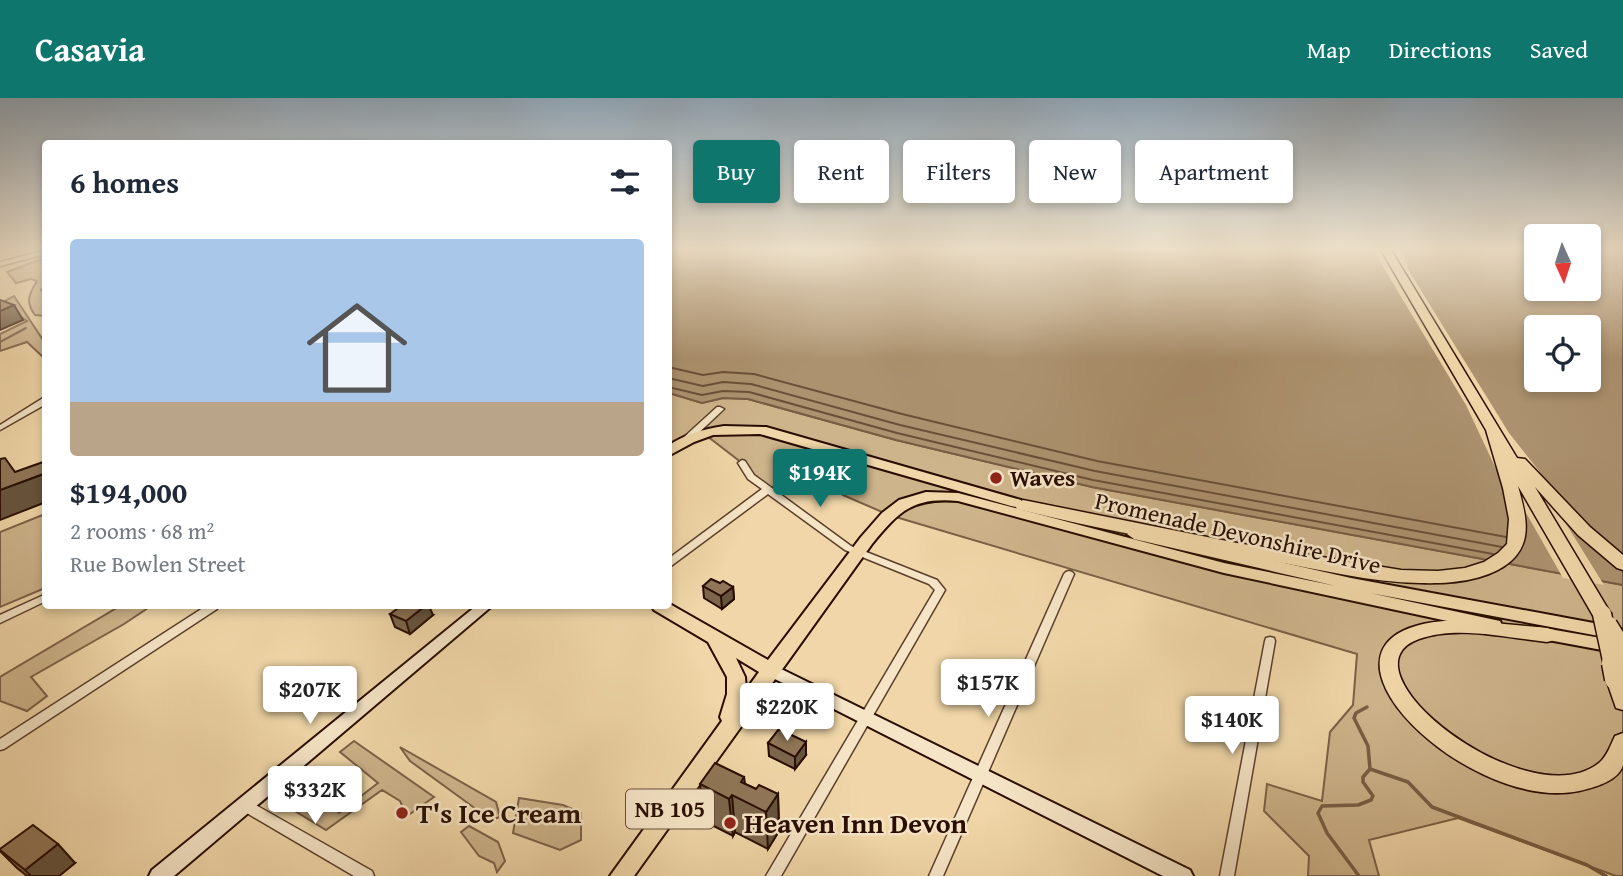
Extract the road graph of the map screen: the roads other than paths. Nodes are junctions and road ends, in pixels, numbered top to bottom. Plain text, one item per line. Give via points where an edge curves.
1 (1409, 286) edge
2 (42, 402) edge
3 (720, 409) dead end
4 (0, 428) edge
5 (1492, 431) junction
6 (685, 441) junction
7 (672, 449) edge
8 (743, 463) dead end
9 (767, 490) junction
10 (1023, 505) junction
11 (859, 553) junction
12 (672, 561) edge
13 (1623, 564) edge
14 (1069, 574) dead end
15 (42, 599) edge
16 (208, 609) edge
17 (481, 609) edge
18 (665, 609) edge
19 (1602, 614) junction
20 (0, 619) edge
21 (1547, 635) junction
22 (1623, 635) edge
23 (715, 639) junction
24 (1270, 642) dead end
25 (1623, 648) edge
26 (771, 670) junction
27 (1623, 702) edge
28 (867, 719) junction
29 (718, 740) junction
30 (1623, 742) edge
31 (0, 745) edge
32 (980, 776) junction
33 (245, 804) junction
34 (159, 876) edge
35 (368, 876) edge
36 (621, 876) edge
37 (773, 876) edge
38 (936, 876) edge
39 (1183, 876) edge
40 (1227, 876) edge

1 - 5 highway
2 - 4 street
3 - 6 street
5 - 10 highway via 1515,505 1518,535 1501,560 1455,575 1392,574 1283,557
5 - 13 highway via 1569,516
5 - 19 highway
6 - 7 main road, Promenade Devonshire Drive
6 - 10 main road, Promenade Devonshire Drive via 721,429 761,430
8 - 9 street
9 - 11 street
9 - 12 street
10 - 22 main road, Promenade Devonshire Drive via 1338,581
11 - 21 main road, Promenade Devonshire Drive via 899,506 923,496 958,497 1237,571
11 - 26 main road, Promenade Devonshire Drive
11 - 28 street via 939,587
14 - 32 street
15 - 20 street
16 - 31 street
17 - 33 main road
18 - 23 main road
19 - 22 highway, bridge
19 - 25 highway, bridge
19 - 27 highway, bridge
21 - 25 main road, Promenade Devonshire Drive
21 - 30 highway via 1461,628 1416,632 1393,650 1388,663 1391,679 1399,697 1434,734 1491,769 1526,779 1589,780 1614,765
23 - 26 main road
23 - 29 main road via 738,677 735,703
24 - 40 street
26 - 28 main road
26 - 29 main road, NB 105
28 - 32 main road
28 - 37 street
29 - 36 main road, NB 105
32 - 38 street
32 - 39 main road
33 - 34 main road
33 - 35 street

